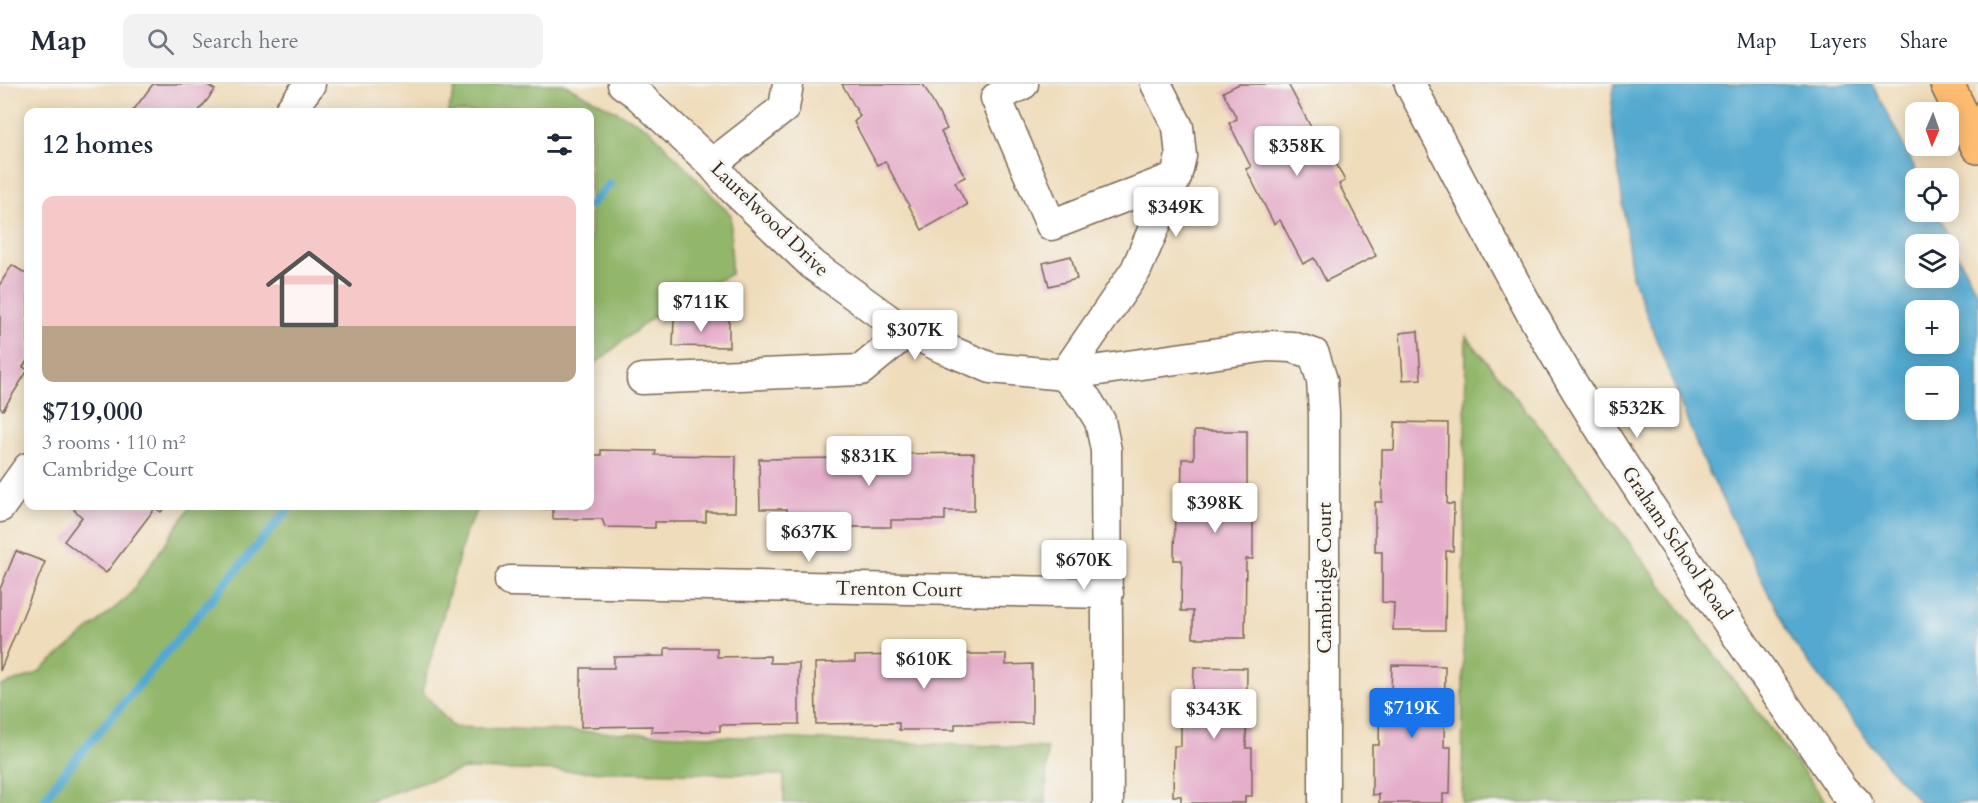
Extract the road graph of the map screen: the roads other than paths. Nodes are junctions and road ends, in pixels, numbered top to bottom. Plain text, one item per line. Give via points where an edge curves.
1 (310, 84) edge
2 (623, 84) edge
3 (788, 84) edge
4 (1023, 84) edge
5 (1156, 84) edge
6 (1410, 84) edge
7 (1947, 84) edge
8 (292, 108) edge
9 (1978, 147) edge
10 (712, 164) junction
11 (1176, 177) junction
12 (909, 331) junction
13 (1314, 354) joint
14 (1064, 375) junction
15 (642, 379) dead end
16 (24, 474) edge
17 (0, 507) edge
18 (510, 581) dead end
19 (1108, 593) junction
20 (1108, 803) edge
21 (1324, 803) edge
22 (1857, 803) edge

1 - 8 street
2 - 10 street, Laurelwood Drive
3 - 10 street via 784,108
4 - 11 street via 996,98 1051,225
5 - 11 street via 1178,127 1180,156
6 - 22 street, Graham School Road via 1581,396 1733,628 1843,789
7 - 9 highway
10 - 12 street, Laurelwood Drive via 813,265
11 - 14 street via 1136,270
12 - 14 street, Laurelwood Drive via 991,368
12 - 15 street via 861,370
13 - 14 street, Laurelwood Drive via 1292,347 1268,346
13 - 21 street, Cambridge Court via 1322,380 1324,412
14 - 19 street via 1100,420 1106,450
16 - 17 street
18 - 19 street, Trenton Court
19 - 20 street

